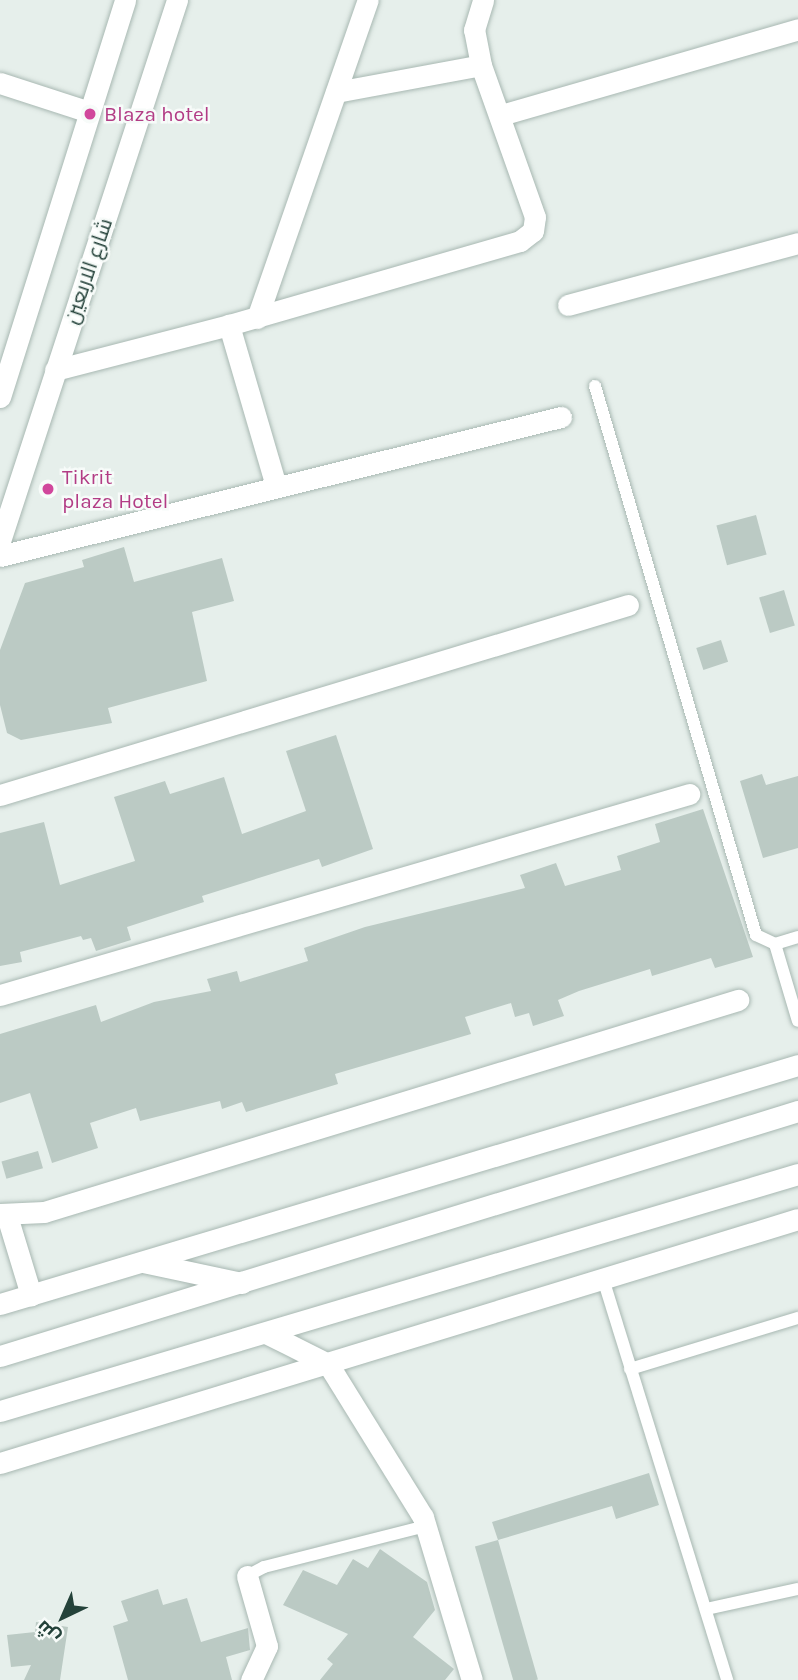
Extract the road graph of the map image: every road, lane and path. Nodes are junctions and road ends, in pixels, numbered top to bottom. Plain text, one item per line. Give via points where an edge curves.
1 (125, 0) edge
2 (177, 0) edge
3 (368, 0) edge
4 (483, 0) edge
5 (798, 29) edge
6 (481, 65) junction
7 (0, 83) edge
8 (336, 92) junction
9 (89, 112) junction
10 (502, 115) junction
11 (798, 243) edge
12 (568, 305) dead end
13 (257, 318) junction
14 (229, 325) junction
15 (55, 370) junction
16 (595, 386) dead end
17 (0, 397) edge
18 (561, 417) dead end
19 (276, 486) junction
20 (0, 541) edge
21 (0, 556) edge
22 (628, 606) dead end
23 (689, 794) dead end
24 (0, 795) edge
25 (798, 937) edge
26 (775, 944) junction
27 (0, 995) edge
28 (738, 1000) dead end
29 (798, 1021) edge
30 (798, 1065) edge
31 (798, 1111) edge
32 (798, 1174) edge
33 (4, 1215) edge
34 (798, 1219) edge
35 (143, 1262) junction
36 (604, 1282) junction
37 (244, 1284) junction
38 (31, 1295) junction
39 (0, 1304) edge
40 (798, 1318) edge
41 (268, 1334) junction
42 (0, 1356) edge
43 (328, 1364) junction
44 (630, 1370) junction
45 (0, 1411) edge
46 (0, 1463) edge
47 (426, 1526) junction
48 (247, 1576) joint
49 (798, 1589) edge
50 (706, 1609) junction
51 (251, 1680) edge
52 (472, 1680) edge
53 (727, 1680) edge

1 - 9 street, شارع الاربعين
2 - 15 street, شارع الاربعين
3 - 8 street
4 - 6 street via 474,30
5 - 10 street
6 - 8 street
6 - 10 street
7 - 9 street
8 - 13 street
9 - 17 street, شارع الاربعين
10 - 13 street via 535,217 533,231 520,241
11 - 12 street
13 - 14 street
14 - 15 street
14 - 19 street
15 - 20 street, شارع الاربعين
16 - 26 lane via 754,928 761,940
18 - 19 street
19 - 21 street
22 - 24 street
23 - 27 street
25 - 26 lane
26 - 29 lane
28 - 33 street via 44,1212
30 - 35 street
31 - 37 street
32 - 41 street
33 - 38 street
34 - 36 street
35 - 37 street
35 - 38 street
36 - 43 street
36 - 44 lane
37 - 42 street
38 - 39 street
40 - 44 lane
41 - 43 street
41 - 45 street
43 - 46 street
43 - 47 street
44 - 50 lane
47 - 48 lane
47 - 52 street
48 - 51 street via 267,1646
49 - 50 lane
50 - 53 lane

